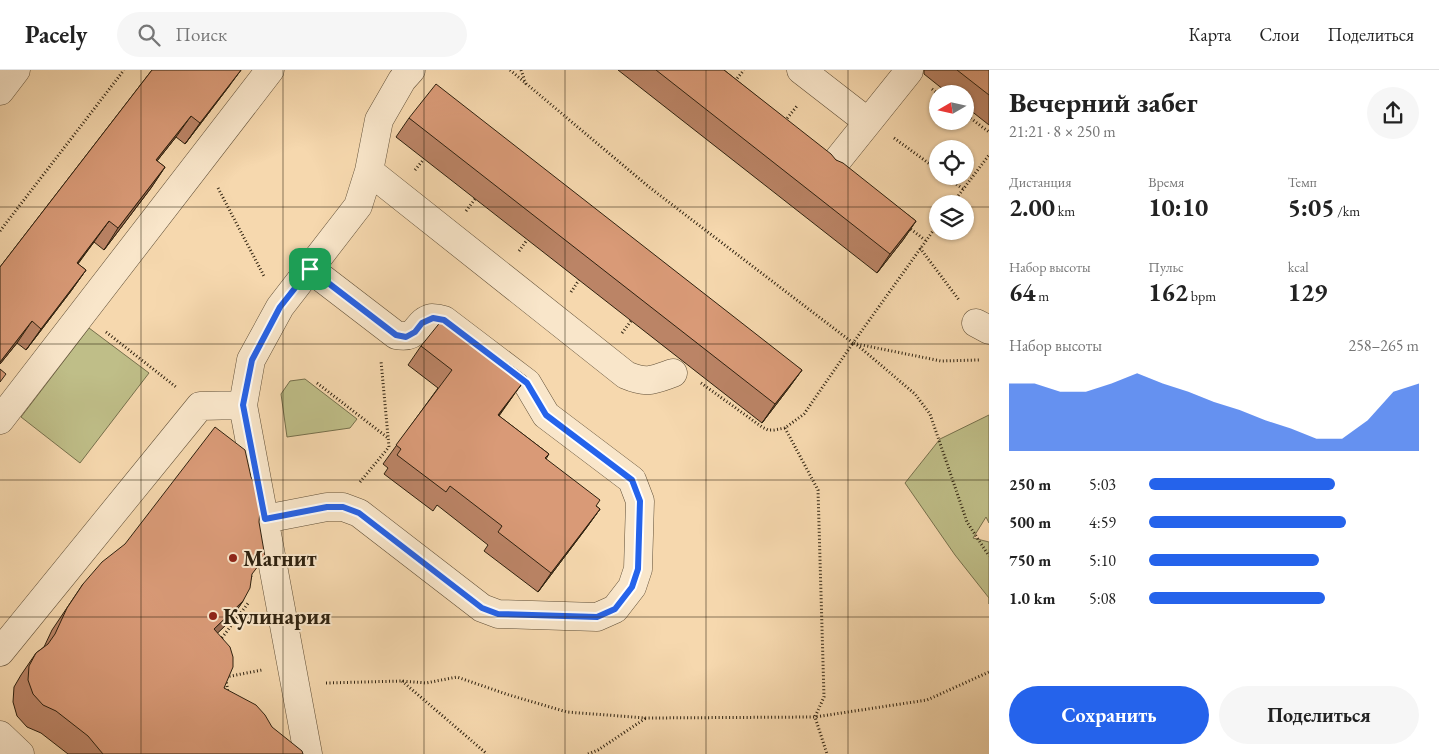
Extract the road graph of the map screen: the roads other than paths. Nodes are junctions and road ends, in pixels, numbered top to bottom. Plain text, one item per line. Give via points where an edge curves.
1 (16, 70) edge
2 (270, 70) edge
3 (800, 70) edge
4 (909, 71) edge
5 (400, 73) edge
6 (0, 91) edge
7 (868, 122) junction
8 (832, 167) edge
9 (369, 170) junction
10 (310, 269) junction
11 (673, 373) road end
12 (243, 405) junction
13 (0, 420) edge
14 (265, 519) junction
15 (0, 652) edge
16 (0, 734) edge
17 (20, 754) edge
18 (308, 754) edge

1 - 6 street
2 - 13 street
3 - 7 street
4 - 7 street
5 - 9 street via 380,120
7 - 8 street
9 - 10 street via 358,206
9 - 11 street via 626,375 638,380 652,380
10 - 12 street via 280,307 252,360
10 - 14 street via 396,335 406,337 433,318 444,320 527,383 546,415 632,480 640,501 638,569 632,587 615,609 597,617 498,614 482,608 359,513 343,507 327,507
12 - 14 street
12 - 15 street via 200,406
14 - 18 street
16 - 17 street

